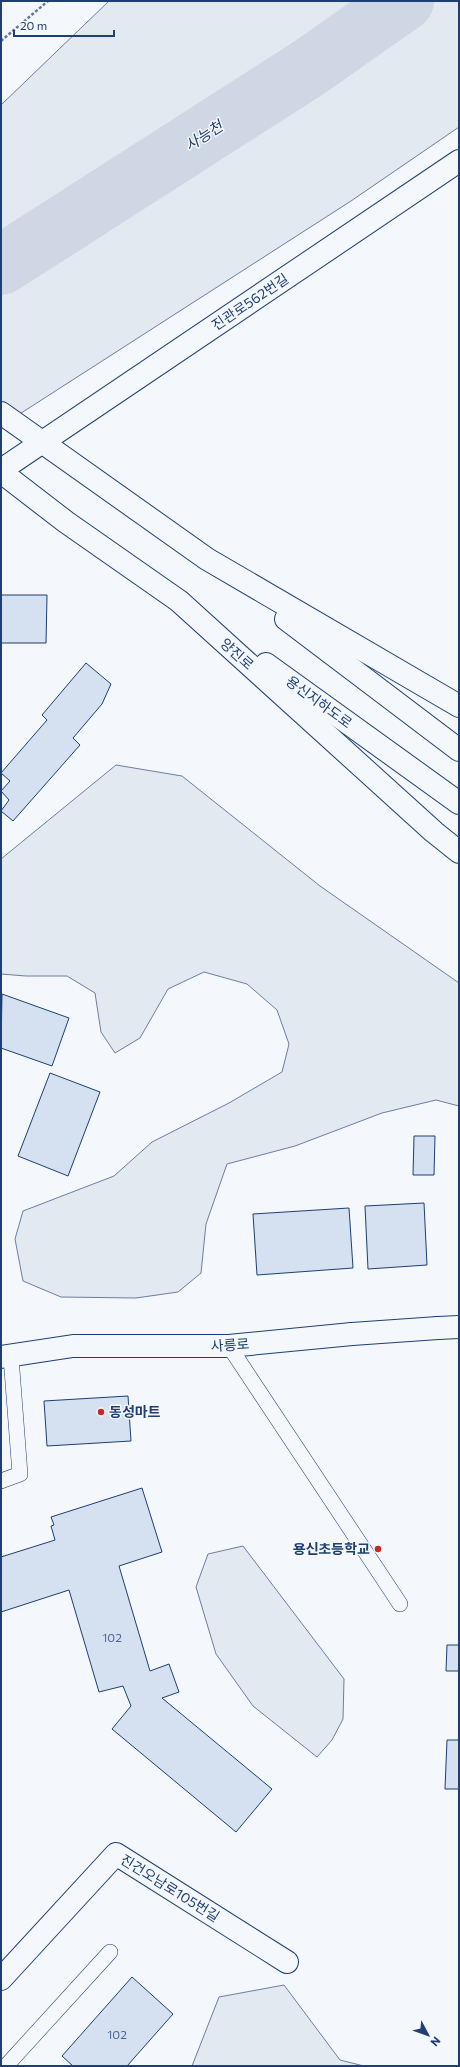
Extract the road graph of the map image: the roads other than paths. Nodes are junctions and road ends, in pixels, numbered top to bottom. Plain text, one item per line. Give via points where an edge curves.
1 (459, 161) edge
2 (1, 413) edge
3 (42, 443) junction
4 (1, 471) edge
5 (207, 559) junction
6 (179, 601) junction
7 (459, 706) edge
8 (459, 750) edge
9 (459, 803) edge
10 (459, 852) edge
11 (448, 1327) edge
12 (229, 1346) junction
13 (4, 1353) edge
14 (1, 1481) edge
15 (400, 1604) dead end
16 (110, 1952) dead end
17 (287, 1962) dead end
18 (1, 1979) edge
19 (6, 2066) edge

1 - 3 main road, 진관로562번길
2 - 3 main road
3 - 4 main road, 진관로562번길
3 - 5 main road
4 - 6 main road, 양진로 via 66,522
5 - 7 main road
5 - 8 main road
6 - 9 main road, 용신지하도로
6 - 10 main road, 양진로 via 428,827
11 - 12 main road, 사릉로
12 - 13 main road, 사릉로 via 73,1346
12 - 15 lane
13 - 14 lane via 20,1474
16 - 19 lane
17 - 18 main road, 진건오남로105번길 via 116,1854

